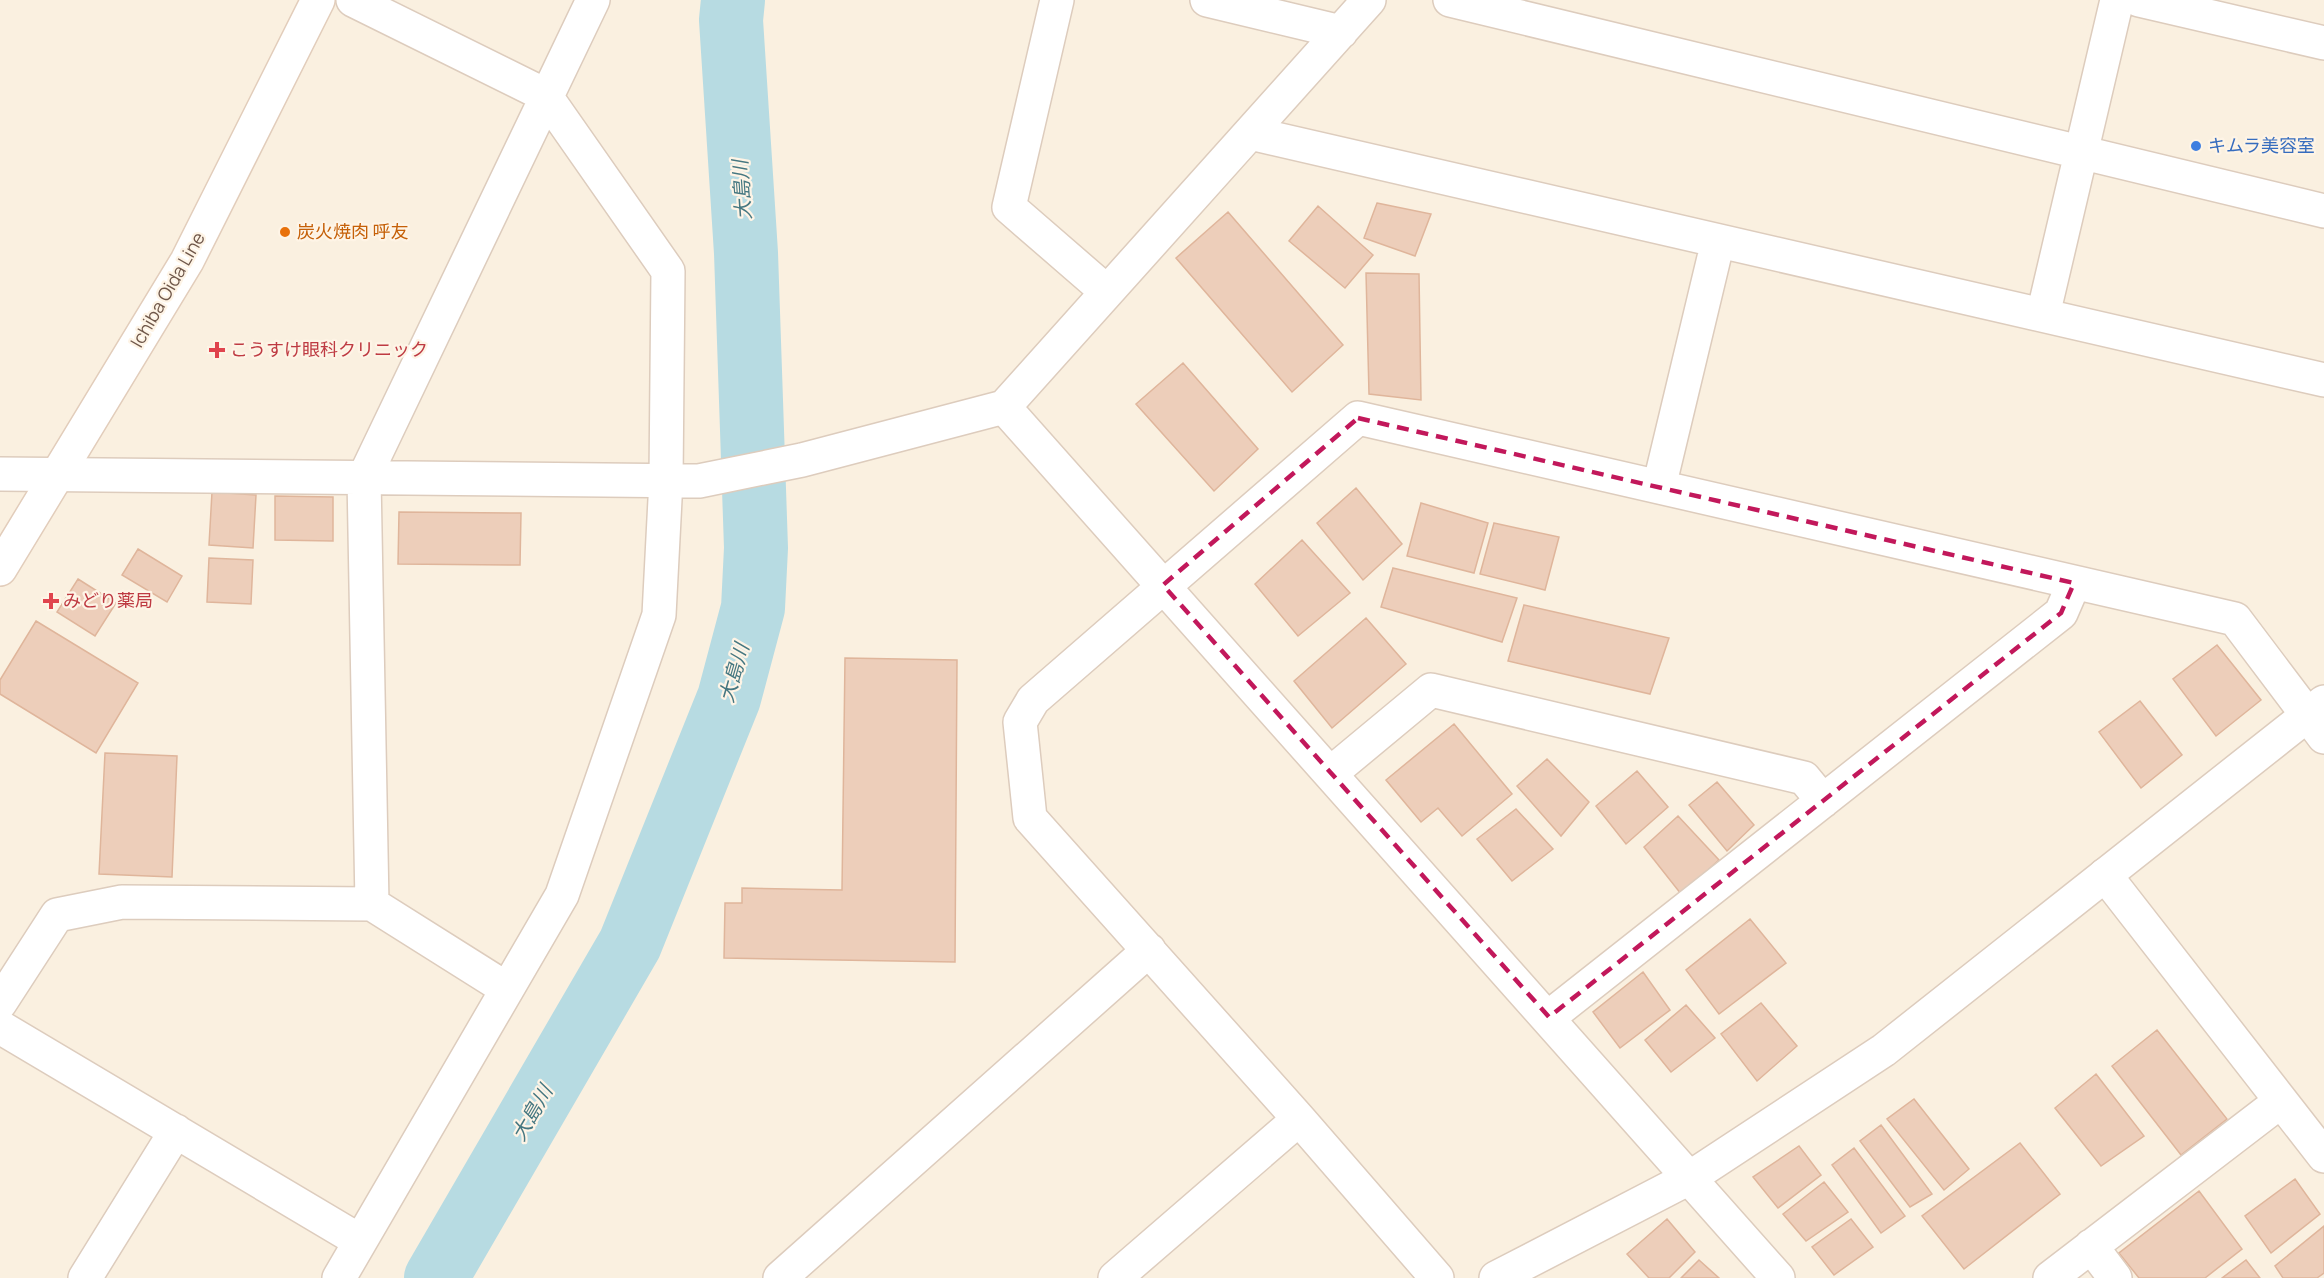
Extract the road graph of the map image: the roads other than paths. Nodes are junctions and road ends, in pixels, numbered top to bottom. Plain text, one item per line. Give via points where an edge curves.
1 (318, 0) edge
2 (353, 0) edge
3 (593, 0) edge
4 (1057, 0) edge
5 (1207, 0) edge
6 (1369, 0) edge
7 (1450, 0) edge
8 (2117, 0) edge
9 (2139, 0) edge
10 (1341, 32) junction
11 (2324, 43) edge
12 (545, 95) junction
13 (1250, 133) junction
14 (2082, 152) junction
15 (2324, 211) edge
16 (1718, 241) junction
17 (1107, 292) junction
18 (2043, 315) junction
19 (2324, 380) edge
20 (1004, 407) junction
21 (0, 474) edge
22 (58, 476) junction
23 (363, 478) junction
24 (666, 480) junction
25 (1659, 487) junction
26 (0, 569) edge
27 (2074, 583) junction
28 (1163, 585) junction
29 (2318, 718) edge
30 (1331, 773) junction
31 (1823, 801) junction
32 (2105, 875) junction
33 (372, 903) junction
34 (1149, 951) junction
35 (507, 989) junction
36 (0, 1003) edge
37 (1549, 1017) junction
38 (0, 1027) edge
39 (2281, 1101) junction
40 (1299, 1119) junction
41 (176, 1131) junction
42 (2324, 1156) edge
43 (1691, 1178) junction
44 (360, 1241) junction
45 (2091, 1246) junction
46 (85, 1278) edge
47 (339, 1278) edge
48 (780, 1278) edge
49 (1115, 1278) edge
50 (1437, 1278) edge
51 (1496, 1278) edge
52 (1778, 1278) edge
53 (2050, 1278) edge
54 (2115, 1278) edge

1 - 22 street, Ichiba Oida Line via 187,261
2 - 12 street
3 - 12 street
4 - 17 street via 1009,207
5 - 10 street
6 - 10 street
7 - 14 street
8 - 14 street
9 - 11 street
10 - 13 street
12 - 23 street
12 - 24 street via 668,271
13 - 16 street
13 - 17 street
14 - 15 street
14 - 18 street
16 - 18 street
16 - 25 street
17 - 20 street
18 - 19 street
20 - 24 street via 787,464 699,481
20 - 28 street
21 - 22 street
22 - 23 street
22 - 26 street, Ichiba Oida Line
23 - 24 street
23 - 33 street
24 - 35 street via 659,615 562,895
25 - 27 street
25 - 28 street via 1358,418
27 - 29 street via 2235,620
27 - 31 street via 2061,613
28 - 30 street
28 - 34 street via 1033,700 1020,722 1030,818
29 - 32 street
30 - 31 street via 1431,690 1804,778
30 - 37 street
31 - 37 street
32 - 39 street
32 - 43 street via 1884,1050
33 - 35 street
33 - 36 street via 122,902 57,915
34 - 40 street
34 - 48 street
35 - 44 street
37 - 43 street
38 - 41 street
39 - 42 street
39 - 45 street
40 - 49 street
40 - 50 street
41 - 44 street
41 - 46 street
43 - 51 street
43 - 52 street
44 - 47 street
45 - 53 street
45 - 54 street

